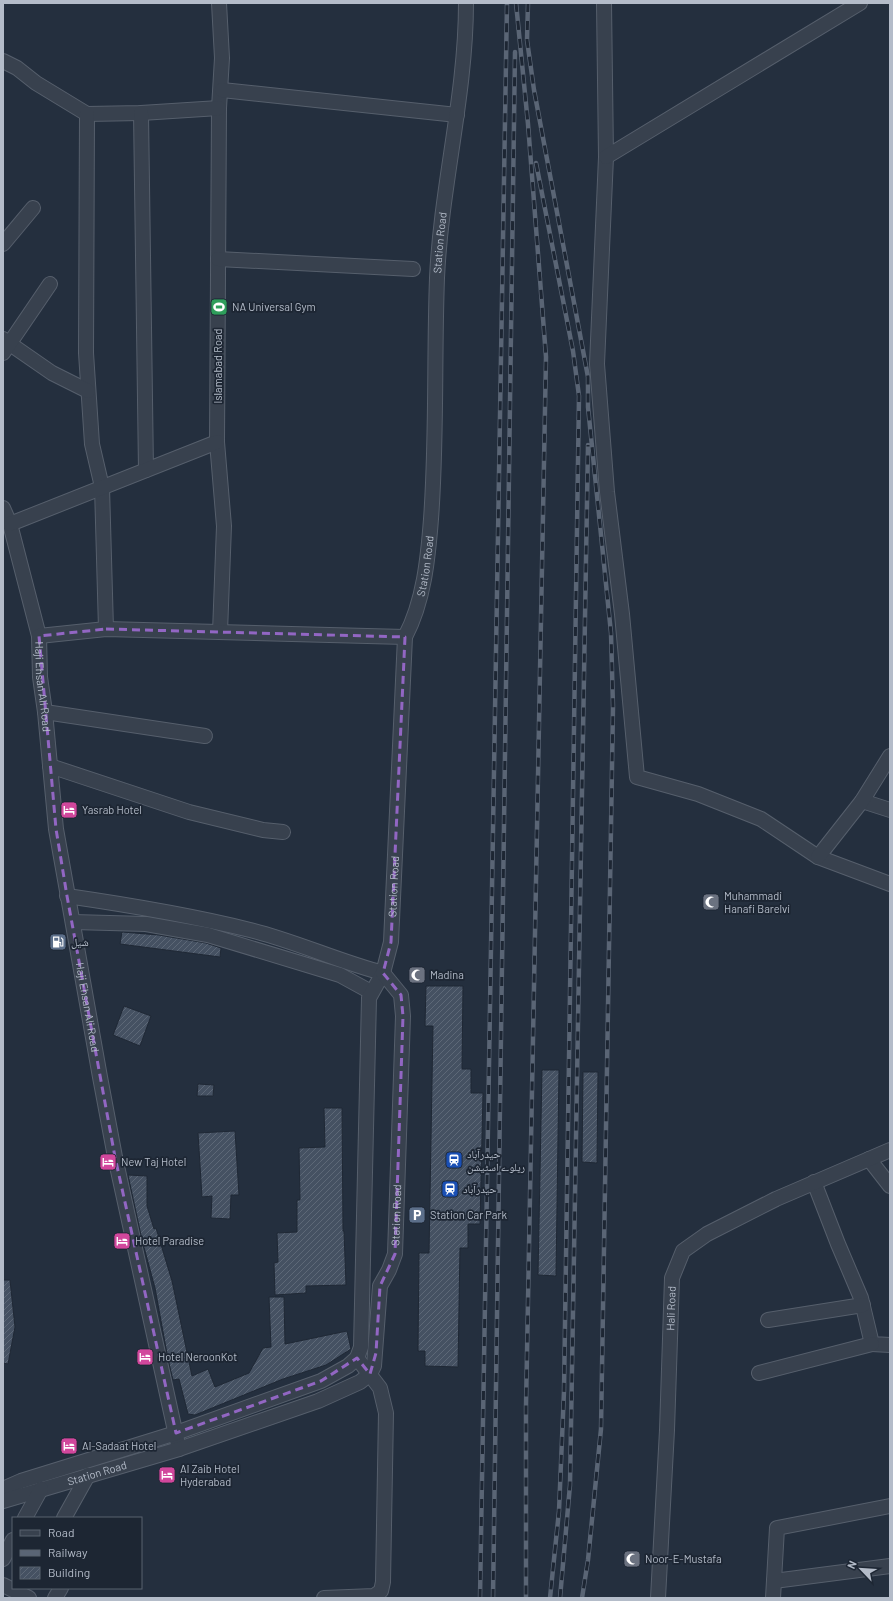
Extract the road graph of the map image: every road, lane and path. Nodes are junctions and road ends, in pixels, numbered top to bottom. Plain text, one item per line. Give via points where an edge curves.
1 (219, 3) edge
2 (466, 3) edge
3 (604, 3) edge
4 (860, 3) edge
5 (3, 61) edge
6 (222, 90) junction
7 (219, 108) junction
8 (141, 113) junction
9 (87, 114) junction
10 (457, 115) junction
11 (606, 157) junction
12 (33, 208) dead end
13 (3, 244) edge
14 (218, 259) junction
15 (413, 269) dead end
16 (50, 284) dead end
17 (5, 345) edge
18 (88, 391) junction
19 (217, 442) junction
20 (146, 470) junction
21 (102, 488) junction
22 (3, 508) edge
23 (10, 524) junction
24 (106, 629) junction
25 (220, 632) junction
26 (39, 636) junction
27 (405, 637) junction
28 (46, 712) junction
29 (205, 736) dead end
30 (890, 756) edge
31 (50, 766) junction
32 (862, 801) junction
33 (890, 810) edge
34 (283, 832) dead end
35 (818, 857) junction
36 (890, 884) edge
37 (68, 896) junction
38 (73, 922) junction
39 (383, 973) junction
40 (371, 992) junction
41 (890, 1150) edge
42 (869, 1159) junction
43 (814, 1182) junction
44 (890, 1186) edge
45 (863, 1305) junction
46 (768, 1320) dead end
47 (872, 1344) junction
48 (890, 1344) edge
49 (357, 1358) junction
50 (759, 1373) dead end
51 (370, 1374) junction
52 (176, 1433) junction
53 (179, 1449) junction
54 (88, 1475) junction
55 (3, 1489) edge
56 (41, 1489) junction
57 (3, 1501) edge
58 (890, 1506) edge
59 (26, 1517) edge
60 (65, 1517) edge
61 (12, 1542) edge
62 (3, 1559) edge
63 (890, 1566) edge
64 (774, 1581) junction
65 (3, 1585) edge
66 (60, 1589) edge
67 (24, 1595) edge
68 (55, 1598) edge
69 (324, 1598) edge
70 (658, 1598) edge
71 (773, 1598) edge

1 - 6 street, Islamabad Road
2 - 10 street, Station Road via 466,31
3 - 11 street
4 - 11 street
5 - 9 street
6 - 7 street, Islamabad Road
6 - 10 street
7 - 8 street
7 - 14 street, Islamabad Road
8 - 9 street
8 - 20 street
9 - 18 street
10 - 27 street, Station Road via 437,277 434,485 428,554 414,619
11 - 35 street via 597,364 607,492 622,614 637,777 698,794 761,819
12 - 13 street
14 - 15 street
14 - 19 street, Islamabad Road
16 - 17 street
17 - 18 street
18 - 21 street via 92,444
19 - 20 street
19 - 25 street, Islamabad Road via 224,526
20 - 21 street
21 - 23 street
21 - 24 street
22 - 23 street, Haji Ehsan Ali Road
23 - 26 street, Haji Ehsan Ali Road
24 - 25 street
24 - 26 street
25 - 27 street
26 - 28 street, Haji Ehsan Ali Road via 40,677
27 - 39 street, Station Road via 391,942
28 - 29 street
28 - 31 street, Haji Ehsan Ali Road
30 - 32 street
31 - 34 street via 189,812 263,830
31 - 37 street, Haji Ehsan Ali Road via 56,829
32 - 33 street
32 - 35 street
35 - 36 street
37 - 38 street, Haji Ehsan Ali Road
37 - 39 street via 152,909 251,930
38 - 40 street via 146,924 208,936 340,975
38 - 52 street, Haji Ehsan Ali Road via 115,1157
39 - 40 street
39 - 51 street, Station Road via 401,995 403,1016 395,1254 380,1286 376,1353
40 - 49 street via 361,1347
41 - 42 street, Hali Road
42 - 43 street, Hali Road
42 - 44 street
43 - 45 street
43 - 70 street, Hali Road via 707,1234 684,1251 672,1278
45 - 46 street
45 - 47 street
47 - 48 street
47 - 50 street
49 - 51 street
49 - 52 street, Station Road via 321,1381
51 - 53 street, Station Road via 336,1394
51 - 69 street via 380,1388 386,1413 383,1582 381,1591 374,1596
52 - 53 street, Haji Ehsan Ali Road
52 - 55 street, Station Road via 21,1481
53 - 54 street, Station Road
54 - 56 street, Station Road
54 - 60 street
56 - 57 street, Station Road
56 - 59 street
58 - 64 street via 777,1528
61 - 62 street
63 - 64 street
64 - 71 street
65 - 67 street
66 - 68 street

